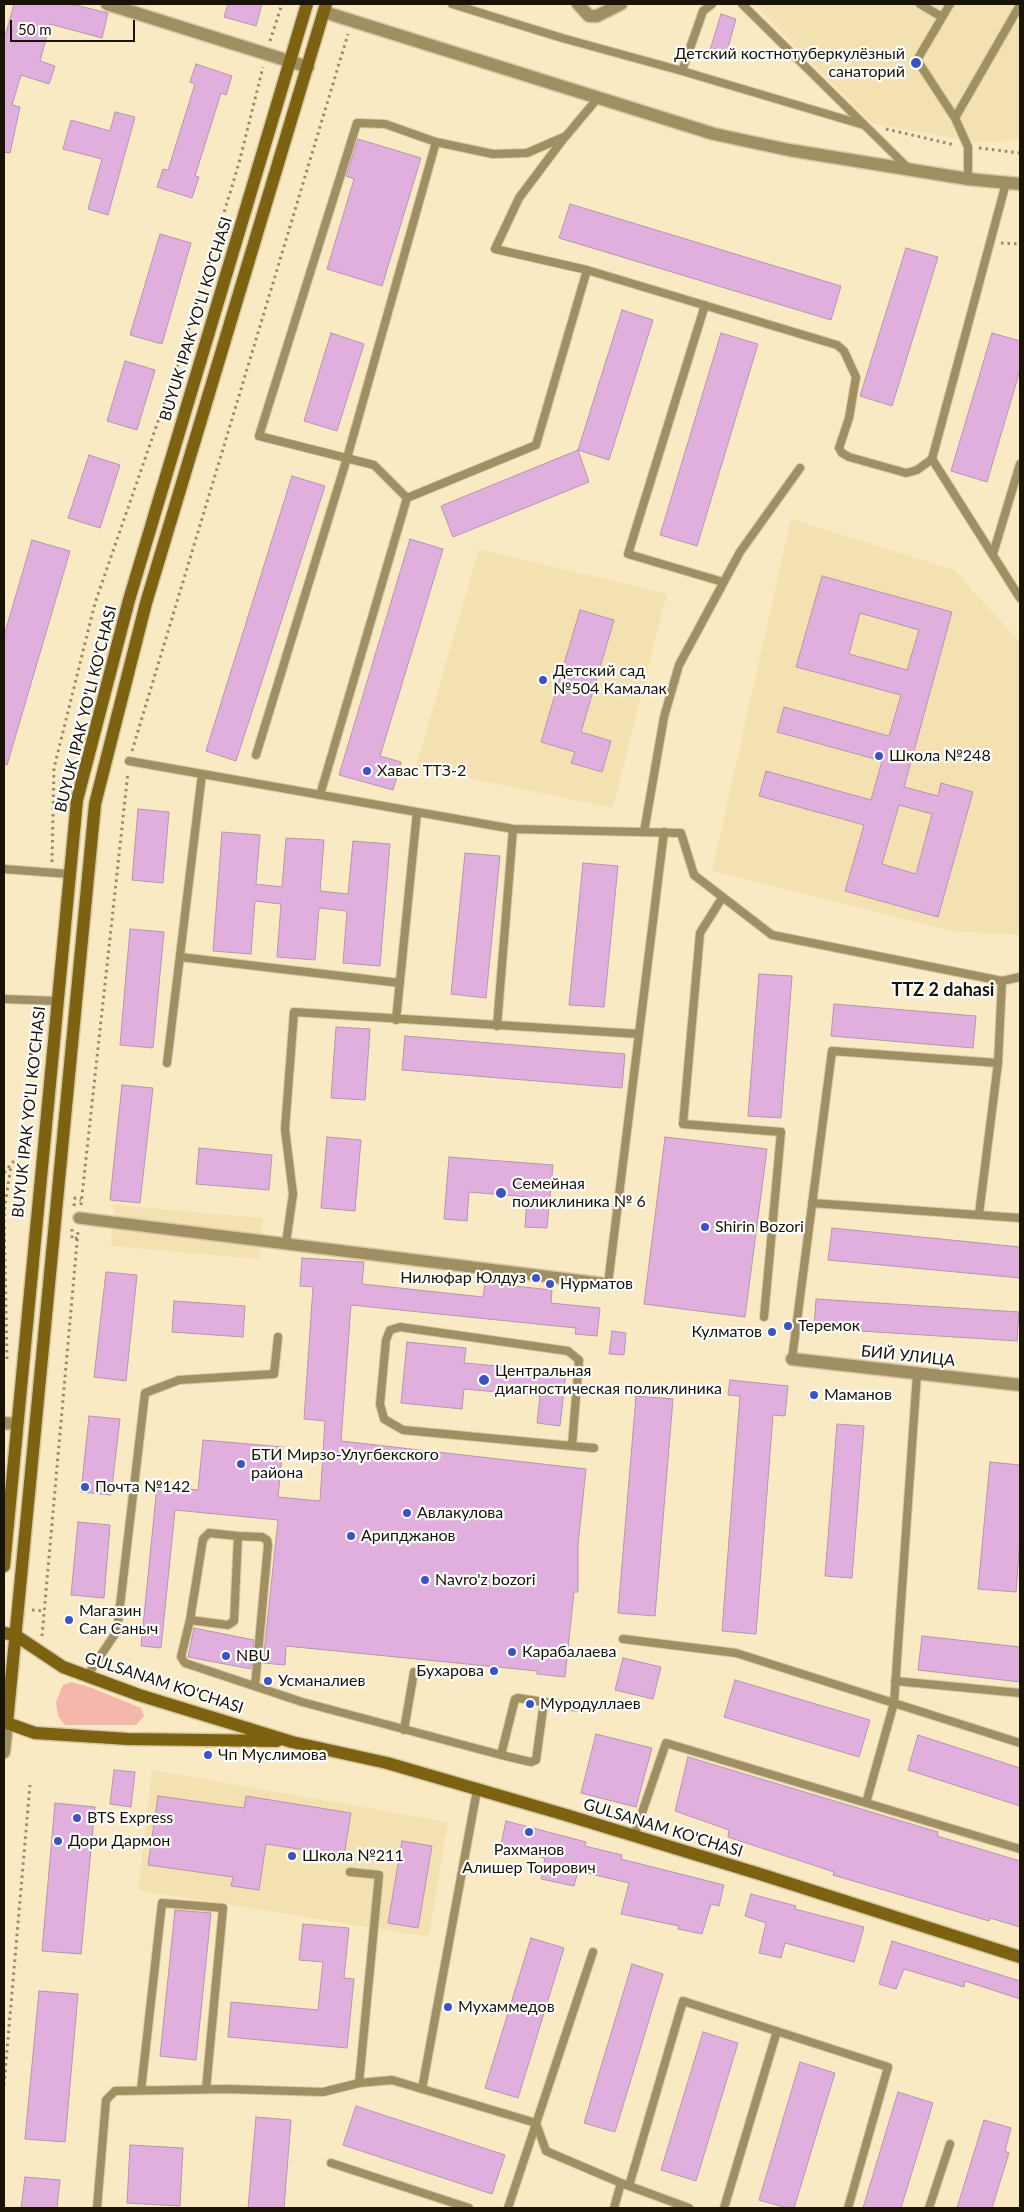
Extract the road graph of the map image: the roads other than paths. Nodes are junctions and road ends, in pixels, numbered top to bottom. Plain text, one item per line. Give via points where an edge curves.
1 (107, 4) edge
2 (452, 4) edge
3 (578, 4) edge
4 (621, 4) edge
5 (712, 4) edge
6 (742, 4) edge
7 (920, 4) edge
8 (950, 4) edge
9 (307, 5) edge
10 (1020, 5) edge
11 (325, 8) edge
12 (942, 17) junction
13 (290, 62) junction
14 (308, 67) junction
15 (682, 71) junction
16 (596, 99) junction
17 (955, 118) junction
18 (864, 125) junction
19 (566, 136) junction
20 (436, 142) junction
21 (910, 170) junction
22 (968, 179) junction
23 (1006, 183) junction
24 (1020, 184) edge
25 (587, 270) junction
26 (705, 305) junction
27 (347, 458) junction
28 (932, 459) junction
29 (1020, 464) edge
30 (800, 468) dead end
31 (407, 498) junction
32 (993, 554) junction
33 (723, 582) junction
34 (1020, 598) edge
35 (256, 755) dead end
36 (129, 761) road end
37 (202, 774) junction
38 (320, 795) junction
39 (417, 812) junction
40 (513, 829) junction
41 (644, 832) junction
42 (664, 832) junction
43 (4, 869) edge
44 (69, 874) junction
45 (722, 898) junction
46 (180, 957) junction
47 (1020, 977) edge
48 (1002, 981) junction
49 (400, 983) junction
50 (4, 1000) edge
51 (56, 1001) junction
52 (396, 1020) junction
53 (496, 1026) junction
54 (639, 1034) junction
55 (167, 1063) dead end
56 (998, 1063) junction
57 (812, 1203) junction
58 (978, 1214) junction
59 (79, 1218) road end
60 (1020, 1218) edge
61 (286, 1243) junction
62 (608, 1284) joint
63 (764, 1316) dead end
64 (278, 1337) dead end
65 (792, 1360) joint
66 (917, 1374) junction
67 (1020, 1385) edge
68 (10, 1424) edge
69 (34, 1426) junction
70 (572, 1446) junction
71 (594, 1448) dead end
72 (238, 1536) junction
73 (4, 1566) edge
74 (190, 1620) junction
75 (9, 1634) edge
76 (622, 1639) dead end
77 (414, 1672) dead end
78 (87, 1676) junction
79 (895, 1681) junction
80 (255, 1686) junction
81 (1020, 1692) edge
82 (544, 1702) junction
83 (894, 1702) junction
84 (576, 1707) dead end
85 (5, 1722) edge
86 (404, 1730) junction
87 (292, 1742) junction
88 (1020, 1743) edge
89 (4, 1752) edge
90 (501, 1755) junction
91 (477, 1790) junction
92 (866, 1803) junction
93 (634, 1836) junction
94 (1020, 1849) edge
95 (350, 1872) dead end
96 (593, 1952) dead end
97 (1020, 1957) edge
98 (777, 2031) junction
99 (358, 2083) junction
100 (206, 2089) junction
101 (422, 2089) junction
102 (141, 2090) junction
103 (536, 2123) junction
104 (950, 2144) dead end
105 (330, 2163) dead end
106 (621, 2183) junction
107 (629, 2186) junction
108 (97, 2208) edge
109 (469, 2208) edge
110 (508, 2208) edge
111 (614, 2208) edge
112 (689, 2208) edge
113 (724, 2208) edge
114 (848, 2208) edge
115 (929, 2208) edge

1 - 13 street
2 - 15 lane
3 - 4 street via 589,16 597,16
5 - 15 lane via 703,11
6 - 18 lane
7 - 12 lane
8 - 12 lane
9 - 11 main road
9 - 13 main road, BUYUK IPAK YO'LI KO'CHASI
10 - 17 lane
11 - 14 main road, BUYUK IPAK YO'LI KO'CHASI
11 - 16 street via 352,20
12 - 17 lane via 917,60
13 - 14 street
13 - 44 main road, BUYUK IPAK YO'LI KO'CHASI via 129,600 77,800
14 - 69 main road, BUYUK IPAK YO'LI KO'CHASI via 146,603 95,804
15 - 18 lane
16 - 19 lane
16 - 21 street via 756,144
17 - 22 lane via 968,147
18 - 21 lane
19 - 20 lane via 527,153 493,154
19 - 25 lane via 518,198 496,249
20 - 27 lane
20 - 27 lane via 385,124 357,123 259,436
21 - 22 street
22 - 23 street
23 - 24 street
23 - 28 lane
25 - 26 lane
25 - 31 lane via 536,445
26 - 28 lane via 837,345 844,351 856,377 849,418 839,448 842,453 906,473 918,470
26 - 33 lane via 628,554
27 - 31 lane via 374,465
27 - 35 lane
28 - 32 lane
29 - 32 lane
30 - 33 lane via 740,552
31 - 38 lane
32 - 34 lane
33 - 41 lane via 679,665 664,717
36 - 37 lane
37 - 38 lane
37 - 46 lane
38 - 39 lane
39 - 40 lane
39 - 49 lane
40 - 41 lane
40 - 53 lane
41 - 42 lane
42 - 45 lane via 681,833 694,875
42 - 54 lane
43 - 44 lane
44 - 51 main road, BUYUK IPAK YO'LI KO'CHASI
45 - 48 lane via 772,936
45 - 63 lane via 700,933 683,1124 780,1132
46 - 49 lane
46 - 55 lane
47 - 48 lane
48 - 56 lane
49 - 52 lane
50 - 51 lane
51 - 68 main road, BUYUK IPAK YO'LI KO'CHASI
52 - 53 lane
52 - 61 lane via 294,1012 285,1129 293,1194
53 - 54 lane
54 - 62 lane
56 - 57 lane via 832,1050
56 - 58 lane
57 - 58 lane
57 - 65 lane
58 - 60 lane
59 - 61 street
61 - 62 street
64 - 78 lane via 274,1374 179,1380 145,1393 117,1631
65 - 66 street, БИЙ УЛИЦА
66 - 67 street, БИЙ УЛИЦА
66 - 79 lane
68 - 69 main road
68 - 73 main road, BUYUK IPAK YO'LI KO'CHASI
69 - 75 main road, BUYUK IPAK YO'LI KO'CHASI
70 - 70 lane via 403,1430 384,1419 380,1404 386,1340 390,1330 400,1327 568,1350 579,1360
70 - 71 lane
72 - 74 lane via 209,1533 203,1539
72 - 74 lane via 234,1621 228,1625
72 - 80 lane via 262,1537 268,1545
74 - 80 lane via 182,1661
75 - 78 main road, GULSANAM KO'CHASI via 63,1667
75 - 85 main road
76 - 83 lane via 736,1652
77 - 86 lane
78 - 87 main road, GULSANAM KO'CHASI
79 - 81 lane
79 - 83 lane
80 - 86 lane
82 - 84 lane
82 - 90 lane via 515,1699
82 - 90 lane via 536,1760 531,1762
83 - 88 lane
83 - 92 lane
85 - 87 main road, GULSANAM KO'CHASI via 35,1733 63,1735
85 - 89 street
86 - 90 lane
87 - 91 main road, GULSANAM KO'CHASI via 387,1763
91 - 93 main road, GULSANAM KO'CHASI
91 - 101 lane
92 - 93 lane via 666,1743
92 - 94 lane
93 - 97 main road, GULSANAM KO'CHASI
95 - 99 lane via 379,1875
96 - 103 lane
98 - 107 lane via 683,2001
98 - 113 lane
98 - 114 lane via 888,2067
99 - 100 lane via 323,2092
99 - 101 lane via 392,2080
100 - 102 lane
100 - 102 lane via 224,1908 162,1903
101 - 103 lane
102 - 108 lane via 115,2090 106,2100
103 - 106 lane via 546,2151
103 - 110 lane
104 - 115 lane
105 - 109 lane
106 - 107 lane
106 - 111 lane
107 - 112 lane

